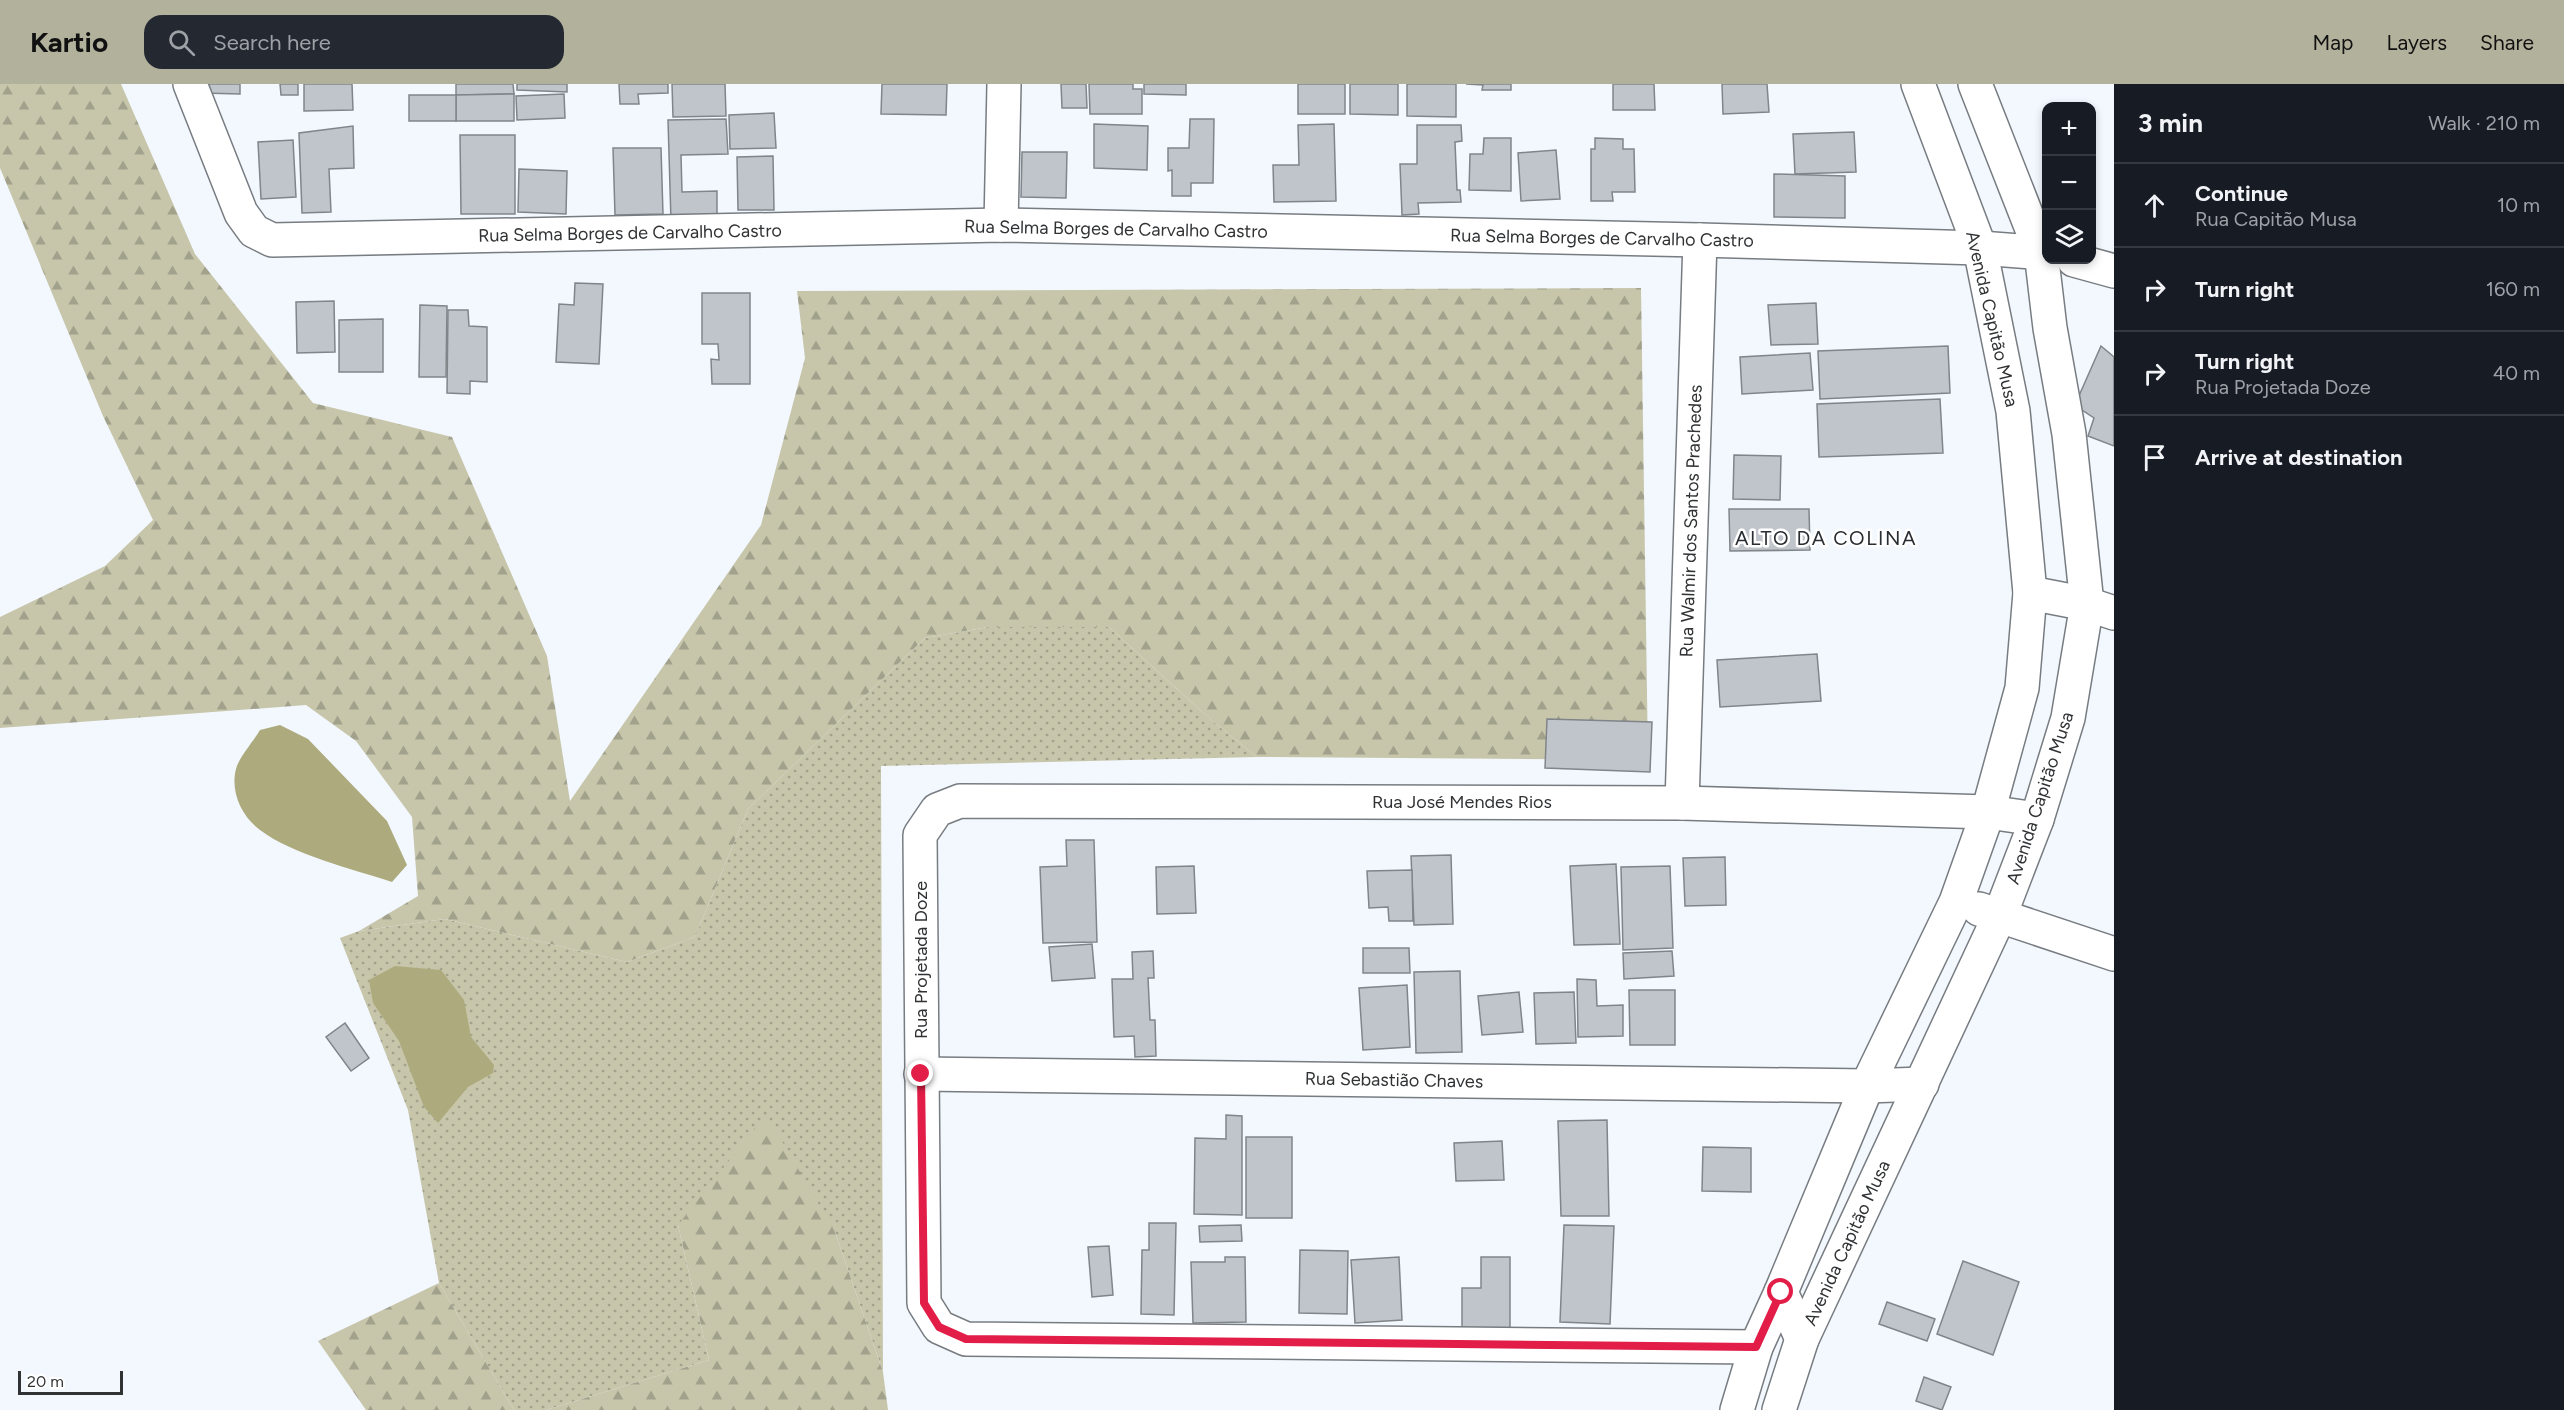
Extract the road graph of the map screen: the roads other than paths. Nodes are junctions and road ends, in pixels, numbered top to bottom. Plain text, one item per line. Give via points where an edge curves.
1 (190, 84) edge
2 (1004, 84) edge
3 (1918, 84) edge
4 (1975, 84) edge
5 (1001, 225) junction
6 (1700, 240) junction
7 (2042, 247) edge
8 (1980, 248) junction
9 (2042, 252) edge
10 (2045, 264) edge
11 (2087, 264) edge
12 (2114, 272) edge
13 (2030, 594) junction
14 (2100, 609) edge
15 (1682, 803) junction
16 (937, 810) joint
17 (1988, 812) junction
18 (2037, 819) junction
19 (1956, 902) junction
20 (2000, 915) junction
21 (2114, 954) edge
22 (921, 1074) junction
23 (1922, 1084) junction
24 (1866, 1086) junction
25 (1781, 1292) junction
26 (1802, 1339) junction
27 (1756, 1347) junction
28 (1737, 1410) edge
29 (1779, 1410) edge

1 - 5 street, Rua Selma Borges de Carvalho Castro via 241,213 255,231 272,240
2 - 5 street
3 - 8 street, Avenida Capitão Musa
4 - 7 street, Avenida Capitão Musa
5 - 6 street, Rua Selma Borges de Carvalho Castro
6 - 8 street, Rua Selma Borges de Carvalho Castro
6 - 15 street, Rua Walmir dos Santos Prachedes
8 - 9 street, Rua Selma Borges de Carvalho Castro
8 - 13 street, Avenida Capitão Musa via 2013,411
10 - 14 street, Avenida Capitão Musa via 2050,328
11 - 12 street
13 - 14 street
13 - 17 street, Avenida Capitão Musa via 2022,688
14 - 18 street, Avenida Capitão Musa
15 - 16 street, Rua José Mendes Rios via 960,801
15 - 17 street, Rua José Mendes Rios
16 - 22 street, Rua Projetada Doze via 920,835
17 - 18 street, Rua José Mendes Rios
17 - 19 street, Avenida Capitão Musa
18 - 20 street, Avenida Capitão Musa
19 - 20 street
19 - 24 street, Avenida Capitão Musa
20 - 21 street
20 - 23 street, Avenida Capitão Musa
22 - 24 street, Rua Sebastião Chaves
22 - 27 street, Rua Projetada Doze via 924,1303 939,1327 966,1339
23 - 24 street, Rua Sebastião Chaves
23 - 26 street, Avenida Capitão Musa
24 - 25 street, Avenida Capitão Musa
25 - 26 street, Avenida Capitão Musa
25 - 27 street
26 - 29 street, Avenida Capitão Musa
27 - 28 street

